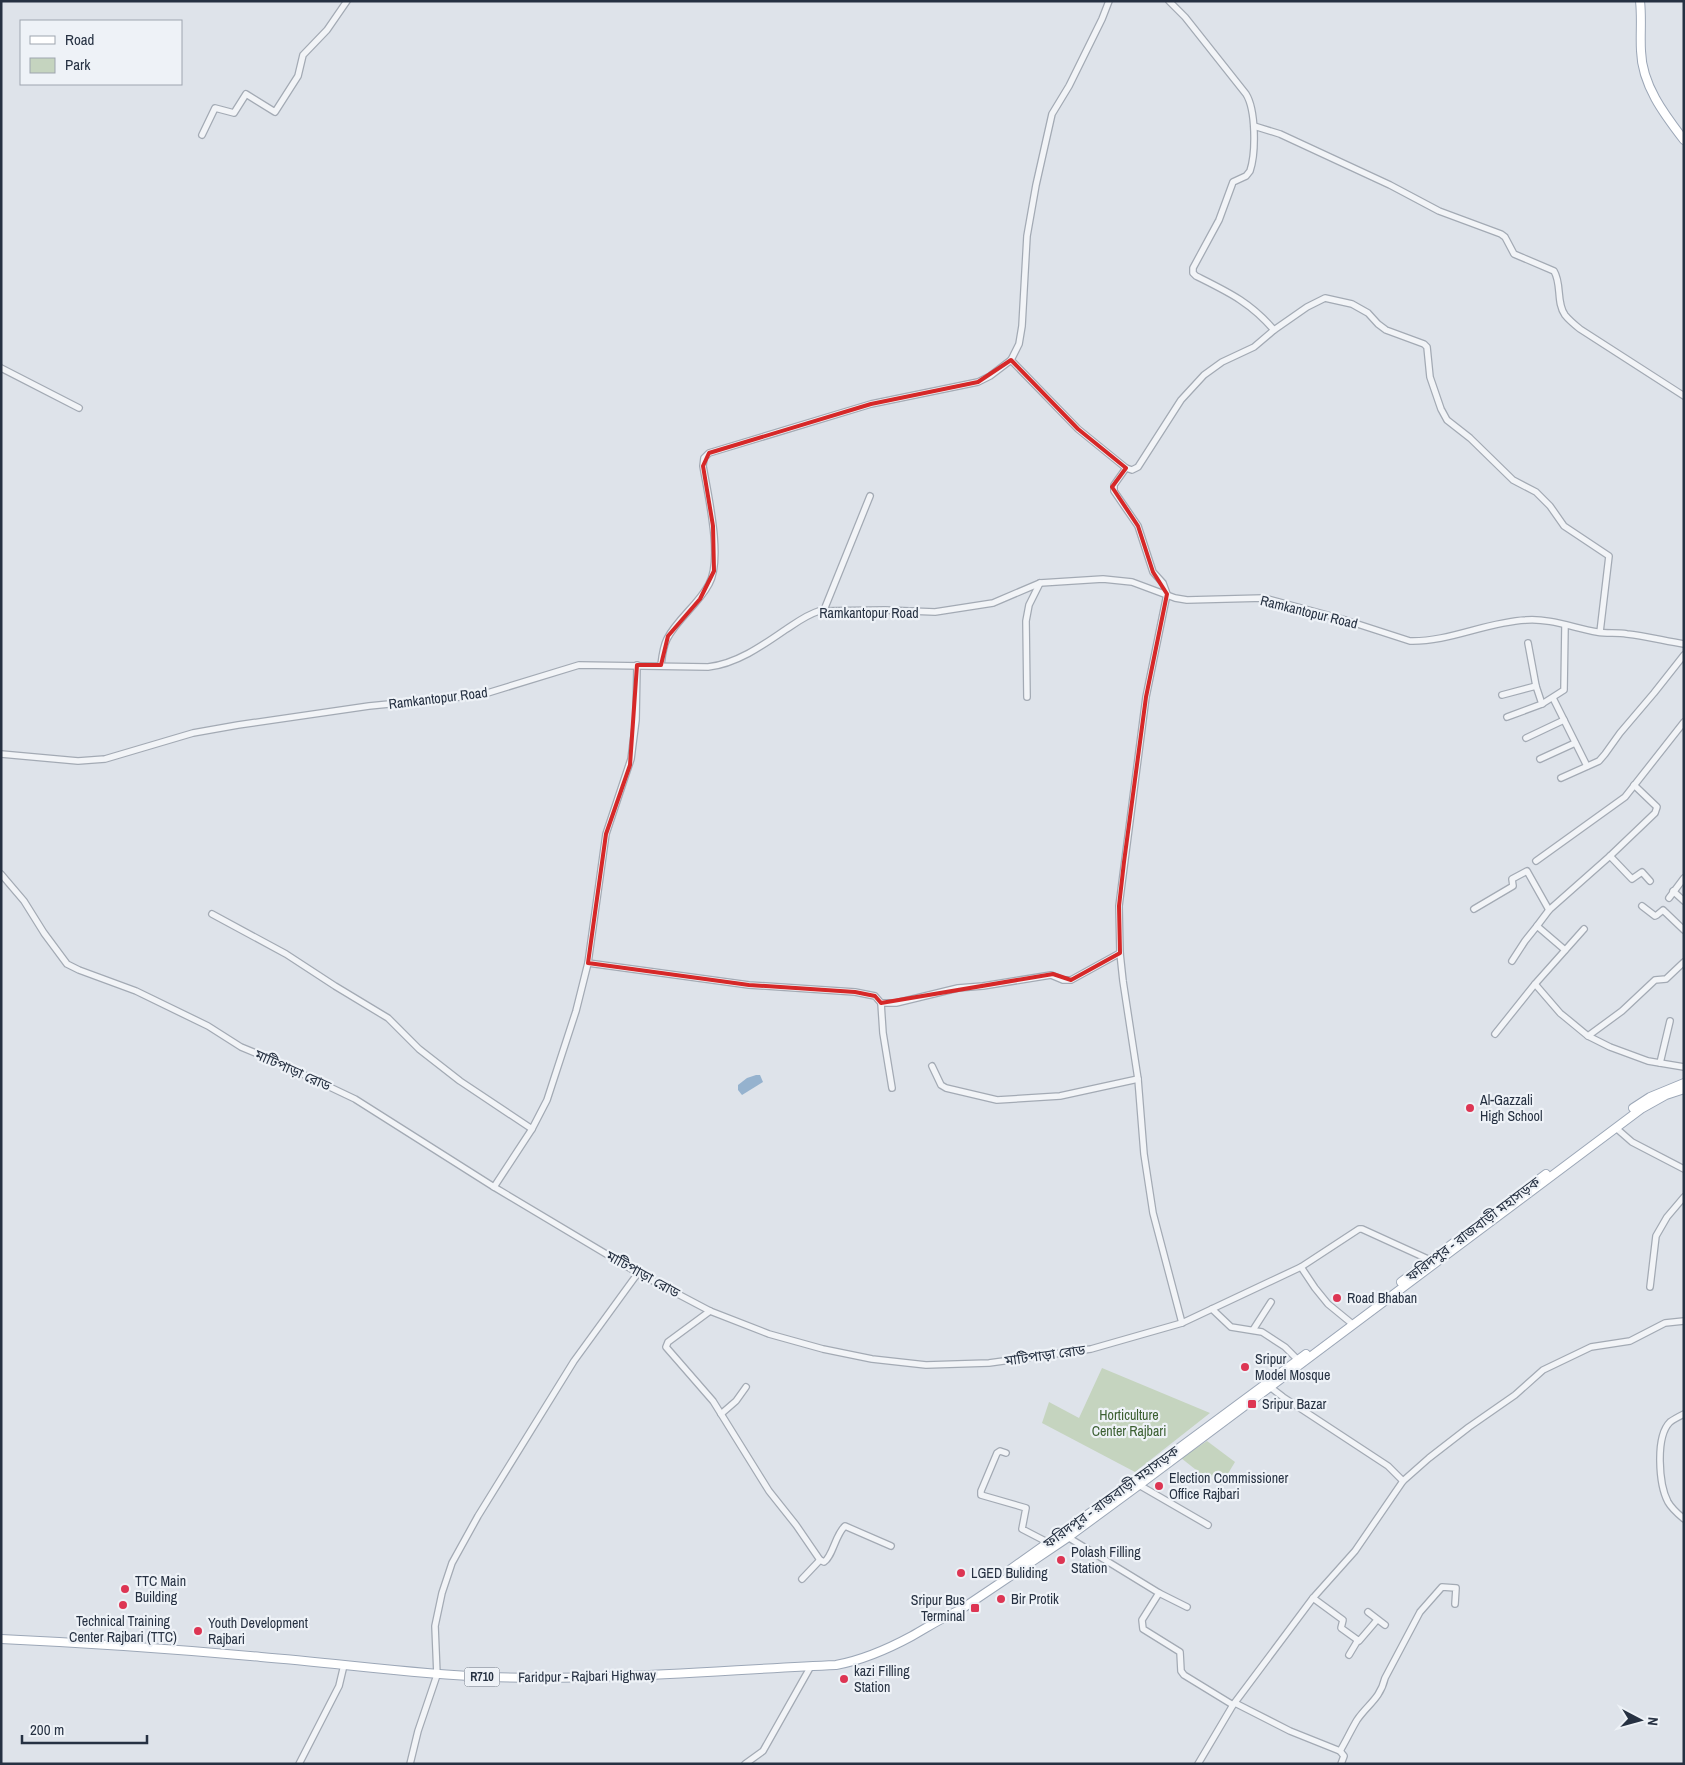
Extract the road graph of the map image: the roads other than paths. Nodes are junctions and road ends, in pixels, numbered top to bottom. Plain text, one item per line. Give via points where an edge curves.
1 (347, 1) edge
2 (1109, 1) edge
3 (1169, 1) edge
4 (1640, 1) edge
5 (1254, 126) junction
6 (202, 135) dead end
7 (1684, 140) edge
8 (1274, 330) junction
9 (1010, 360) junction
10 (1, 368) edge
11 (1684, 396) edge
12 (79, 408) dead end
13 (1126, 468) junction
14 (870, 496) dead end
15 (1040, 583) junction
16 (1167, 594) junction
17 (824, 610) junction
18 (1565, 626) junction
19 (1600, 632) junction
20 (1528, 643) dead end
21 (1684, 644) edge
22 (1684, 655) edge
23 (637, 665) junction
24 (661, 666) junction
25 (1536, 686) junction
26 (1502, 694) dead end
27 (1027, 697) dead end
28 (1554, 698) junction
29 (1542, 704) junction
30 (1507, 717) dead end
31 (1564, 720) junction
32 (1684, 722) edge
33 (1526, 738) dead end
34 (1575, 743) junction
35 (1, 754) edge
36 (1540, 759) dead end
37 (1587, 766) junction
38 (1561, 778) dead end
39 (1634, 785) junction
40 (1610, 856) junction
41 (1536, 861) dead end
42 (1, 874) edge
43 (1684, 878) edge
44 (1650, 881) dead end
45 (1673, 891) junction
46 (1668, 898) dead end
47 (1684, 901) edge
48 (1642, 906) dead end
49 (1474, 909) dead end
50 (1549, 910) junction
51 (212, 914) dead end
52 (1537, 926) junction
53 (1584, 929) dead end
54 (1684, 930) edge
55 (1565, 950) junction
56 (1120, 953) junction
57 (1512, 960) dead end
58 (1684, 962) edge
59 (588, 963) junction
60 (1535, 984) junction
61 (881, 1004) junction
62 (1670, 1021) dead end
63 (1495, 1034) dead end
64 (1588, 1036) junction
65 (1660, 1063) junction
66 (932, 1066) dead end
67 (1684, 1067) edge
68 (1138, 1079) junction
69 (1684, 1083) edge
70 (892, 1088) dead end
71 (1684, 1089) edge
72 (1616, 1128) junction
73 (532, 1129) junction
74 (1684, 1169) edge
75 (494, 1186) junction
76 (1684, 1197) edge
77 (1430, 1260) junction
78 (1301, 1267) junction
79 (638, 1273) junction
80 (1650, 1286) dead end
81 (1271, 1302) dead end
82 (1212, 1309) junction
83 (710, 1310) junction
84 (1684, 1321) edge
85 (1350, 1322) junction
86 (1182, 1323) junction
87 (1253, 1330) junction
88 (1298, 1360) junction
89 (746, 1387) dead end
90 (1270, 1387) junction
91 (721, 1414) junction
92 (1684, 1414) edge
93 (1006, 1453) dead end
94 (1404, 1481) junction
95 (1139, 1485) junction
96 (1684, 1519) edge
97 (1208, 1524) dead end
98 (1065, 1535) junction
99 (1048, 1543) junction
100 (891, 1546) dead end
101 (820, 1560) junction
102 (802, 1579) dead end
103 (1159, 1593) junction
104 (1313, 1598) junction
105 (1455, 1604) dead end
106 (1187, 1607) dead end
107 (952, 1612) junction
108 (1368, 1612) dead end
109 (1377, 1620) junction
110 (1385, 1625) dead end
111 (1, 1639) edge
112 (1358, 1640) junction
113 (1349, 1655) dead end
114 (344, 1665) junction
115 (810, 1666) junction
116 (437, 1674) junction
117 (1234, 1704) junction
118 (1340, 1752) junction
119 (298, 1764) edge
120 (410, 1764) edge
121 (745, 1764) edge
122 (1198, 1764) edge
123 (1341, 1764) edge

1 - 6 street via 327,30 303,55 298,76 275,112 246,94 234,113 214,108
2 - 9 street via 1069,86 1052,114 1027,236 1020,335
3 - 5 street via 1246,94
4 - 7 main road via 1641,53 1646,78 1664,113
5 - 8 street via 1250,171 1233,182 1219,220 1193,272 1233,294 1259,313
5 - 11 street via 1280,134 1439,211 1501,234 1514,254 1554,271 1562,309 1580,329
8 - 13 street via 1254,347 1222,362 1204,375 1181,400 1138,467
8 - 19 street via 1325,298 1352,304 1368,313 1386,330 1424,344 1430,377 1447,420 1512,480 1536,492 1564,526 1609,556
9 - 13 street via 1078,429
9 - 24 street via 978,382 871,404 709,453 703,466 713,526 714,572 700,599 668,636
10 - 12 street
13 - 16 street via 1114,484 1114,491 1138,526 1153,572
14 - 17 street
15 - 16 street, Ramkantopur Road via 1116,579
15 - 17 street, Ramkantopur Road via 993,603 940,612
15 - 27 street via 1029,605 1026,620
16 - 18 street, Ramkantopur Road via 1187,600 1264,598 1410,641 1442,638 1515,621 1540,620
16 - 56 street via 1146,697 1124,862 1119,906
17 - 24 street, Ramkantopur Road via 810,614 750,652 719,665
18 - 19 street, Ramkantopur Road
18 - 28 street via 1565,687
19 - 21 street, Ramkantopur Road via 1626,633
20 - 25 street
22 - 37 street via 1605,754
23 - 24 street, Ramkantopur Road
23 - 35 street, Ramkantopur Road via 579,665 481,695 369,706 238,725 193,733 105,759 78,761
23 - 59 street via 636,720 631,759 606,834
25 - 26 street
25 - 29 street
28 - 29 street
28 - 31 street
29 - 30 street
31 - 33 street
31 - 34 street
32 - 39 street
34 - 36 street
34 - 37 street
37 - 38 street
39 - 40 street via 1657,809
39 - 41 street via 1625,797
40 - 44 street via 1632,878 1642,872
40 - 50 street
42 - 75 street, মাটিপাড়া রোড via 24,901 67,964 136,991 208,1026 241,1047 355,1099
43 - 45 street
45 - 46 street
45 - 47 street
48 - 54 street via 1655,916 1663,910
49 - 50 street via 1513,886 1512,878 1527,870
50 - 52 street
51 - 73 street via 286,954 388,1018 419,1049 460,1081
52 - 55 street
52 - 57 street
53 - 55 street
55 - 60 street
56 - 61 street via 1071,980 1051,975 958,988
56 - 68 street
58 - 64 street via 1666,979 1655,980 1622,1011
59 - 61 street via 749,985 855,992 874,996
59 - 73 street via 560,1062 547,1100
60 - 63 street
60 - 64 street via 1560,1013
61 - 70 street
62 - 65 street
64 - 65 street via 1610,1047
65 - 67 street
66 - 68 street via 941,1085 946,1088 996,1100 1060,1096
68 - 86 street via 1153,1213
69 - 77 main road, ফরিদপুর - রাজবাড়ী মহাসড়ক via 1635,1106
71 - 72 main road, ফরিদপুর - রাজবাড়ী মহাসড়ক via 1653,1102
72 - 74 street via 1632,1142
72 - 90 main road, ফরিদপুর - রাজবাড়ী মহাসড়ক
73 - 75 street
75 - 79 street, মাটিপাড়া রোড
76 - 80 street via 1656,1236
77 - 78 street, মাটিপাড়া রোড via 1359,1229
77 - 85 main road, ফরিদপুর - রাজবাড়ী মহাসড়ক
78 - 82 street, মাটিপাড়া রোড
78 - 85 street via 1328,1304
79 - 83 street, মাটিপাড়া রোড
79 - 116 street via 574,1361 452,1563 435,1626
81 - 87 street
82 - 86 street, মাটিপাড়া রোড
82 - 87 street via 1231,1327
83 - 86 street, মাটিপাড়া রোড via 769,1334 823,1349 926,1365 989,1364 1091,1349
83 - 91 street via 668,1342 666,1347
84 - 94 street via 1665,1322 1630,1341 1592,1348 1544,1370 1515,1395 1468,1427
85 - 88 main road, ফরিদপুর - রাজবাড়ী মহাসড়ক
87 - 88 street via 1278,1342
88 - 98 main road, ফরিদপুর - রাজবাড়ী মহাসড়ক
89 - 91 street
90 - 94 street via 1388,1466
90 - 95 main road, ফরিদপুর - রাজবাড়ী মহাসড়ক
91 - 101 street via 769,1491
92 - 96 street via 1670,1422 1664,1433 1660,1464 1662,1487 1668,1502
93 - 99 street via 997,1453 982,1495 1026,1508 1022,1529
94 - 104 street via 1355,1551
95 - 97 street
95 - 98 main road, ফরিদপুর - রাজবাড়ী মহাসড়ক
98 - 99 main road, ফরিদপুর - রাজবাড়ী মহাসড়ক
98 - 103 street
98 - 107 main road, ফরিদপুর - রাজবাড়ী মহাসড়ক via 960,1610
99 - 107 main road, ফরিদপুর - রাজবাড়ী মহাসড়ক
100 - 101 street via 845,1526 827,1560
101 - 102 street
103 - 106 street
103 - 117 street via 1142,1620 1143,1629 1180,1652 1182,1673
104 - 112 street via 1343,1620 1341,1628
104 - 117 street
105 - 118 street via 1456,1588 1442,1587 1420,1612 1384,1678 1378,1697 1358,1719
107 - 115 main road, Faridpur - Rajbari Highway / R710 via 912,1636 862,1659
108 - 109 street
109 - 110 street
109 - 112 street
111 - 114 main road, Faridpur - Rajbari Highway / R710
112 - 113 street
114 - 116 main road, Faridpur - Rajbari Highway / R710
114 - 119 street via 339,1686
115 - 116 main road, Faridpur - Rajbari Highway / R710 via 654,1676 490,1677
115 - 121 street via 763,1751
116 - 120 street
117 - 118 street
117 - 122 street
118 - 123 street via 1344,1756

